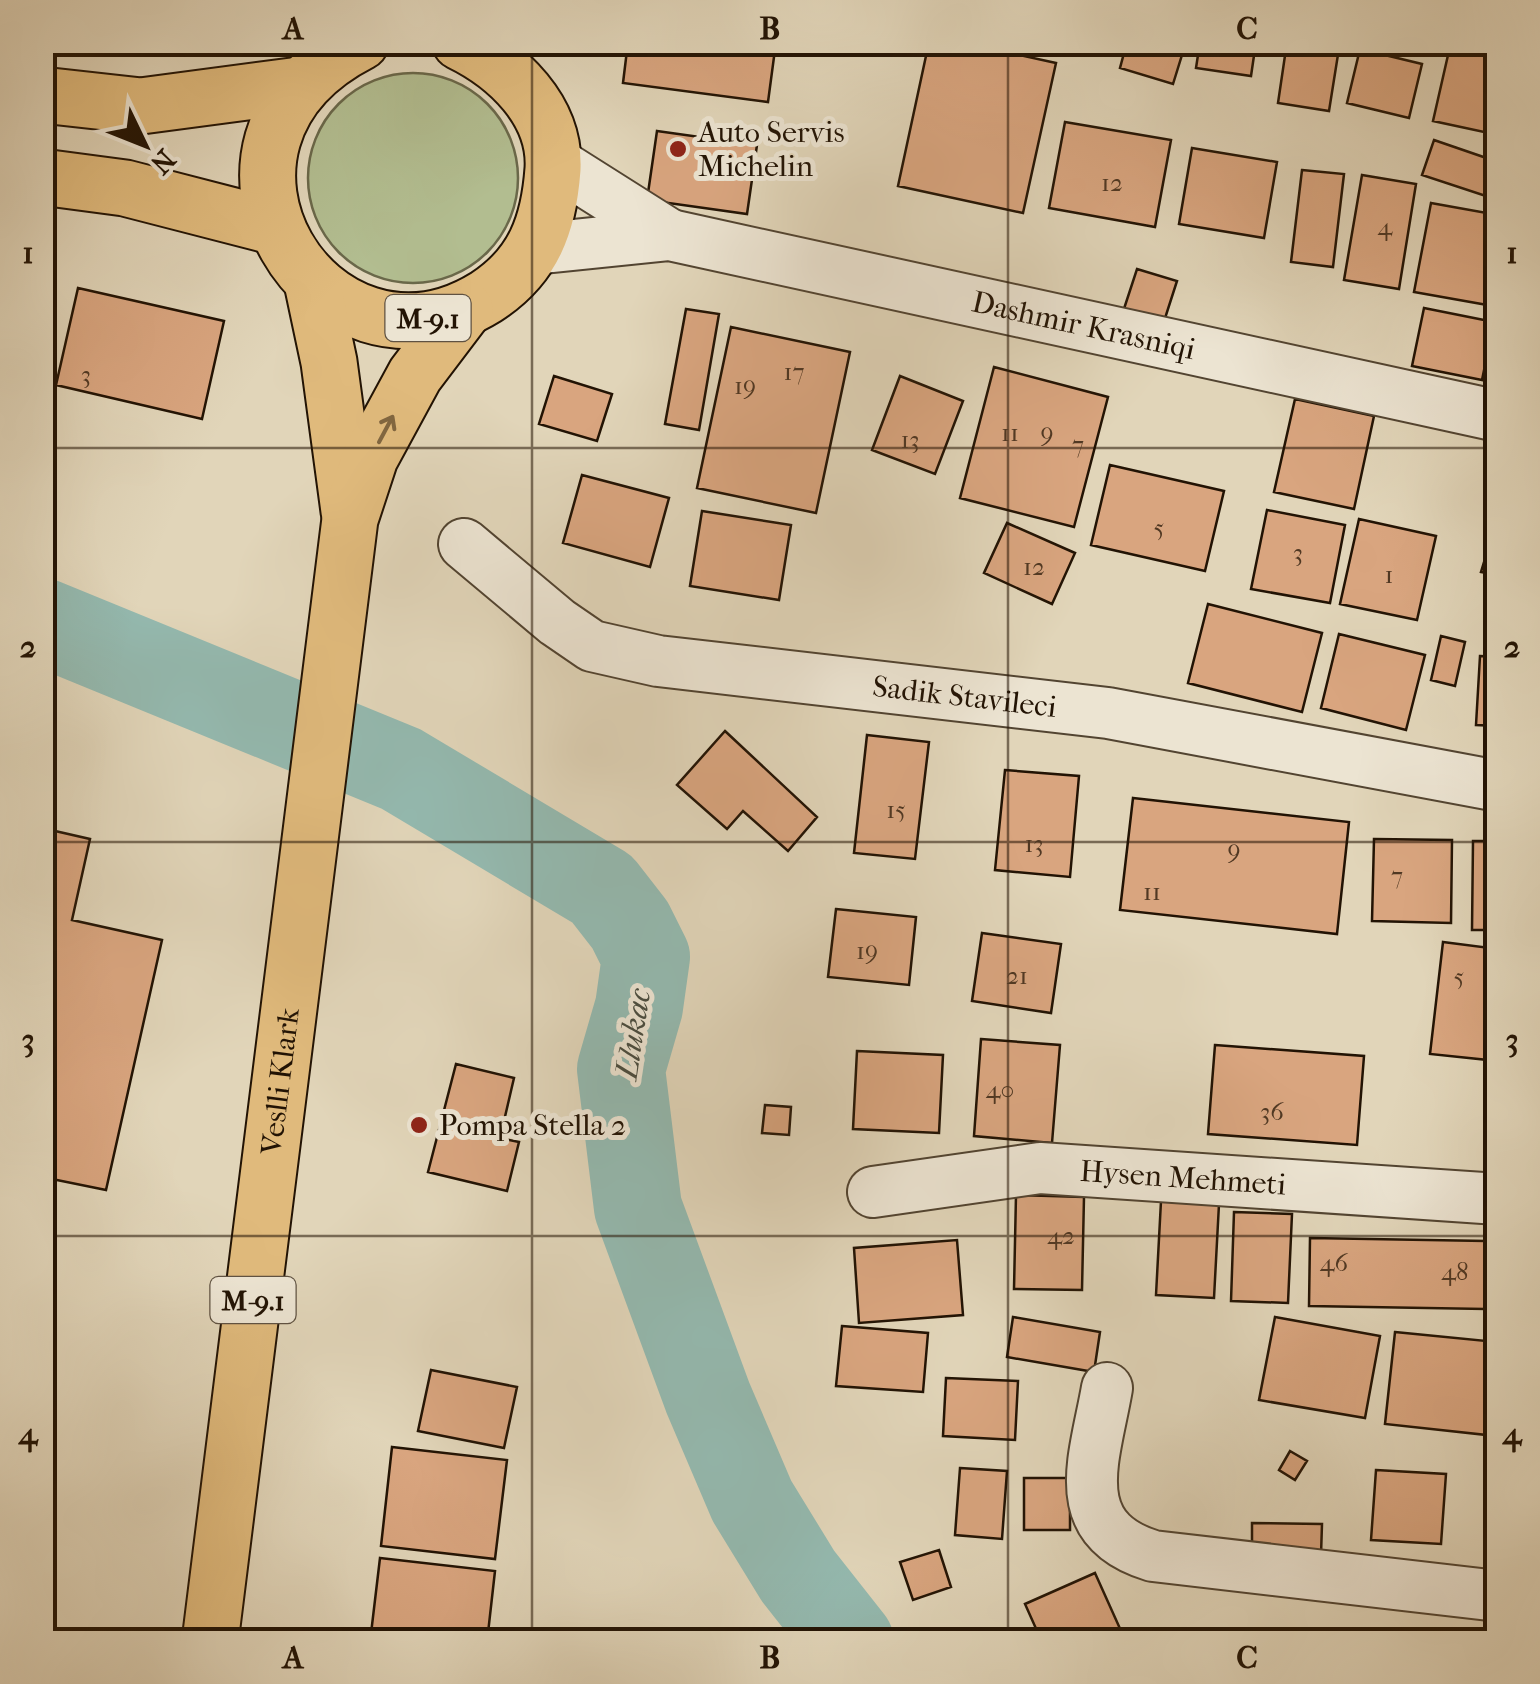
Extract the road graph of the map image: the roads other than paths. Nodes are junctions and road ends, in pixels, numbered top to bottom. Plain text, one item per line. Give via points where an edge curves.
1 (360, 42) edge
2 (460, 42) edge
3 (300, 85) junction
4 (42, 95) edge
5 (553, 161) junction
6 (42, 177) edge
7 (276, 227) junction
8 (670, 236) junction
9 (534, 249) junction
10 (312, 282) junction
11 (465, 309) junction
12 (1498, 416) edge
13 (350, 520) junction
14 (464, 544) dead end
15 (1498, 786) edge
16 (873, 1192) dead end
17 (1498, 1199) edge
18 (1108, 1388) dead end
19 (1498, 1596) edge
20 (210, 1642) edge

1 - 3 main road, M-9.1
2 - 5 main road, M-9.1 via 521,84 543,120
3 - 4 main road via 141,106
3 - 7 main road, M-9.1 via 269,153 267,190
5 - 8 street, Dashmir Krasniqi
5 - 9 main road, M-9.1 via 550,206
6 - 7 main road via 125,188
7 - 10 main road, M-9.1
8 - 9 street, Dashmir Krasniqi
8 - 12 street, Dashmir Krasniqi
9 - 11 main road, M-9.1 via 504,285
10 - 11 main road, M-9.1 via 345,305 381,317 420,320
10 - 13 main road, Veslli Klark / M-9.1
13 -> 11 main road, Veslli Klark / M-9.1 via 370,458 415,375
13 - 20 main road, Veslli Klark / M-9.1
14 - 15 street, Sadik Stavileci via 592,646 625,654 1108,713
16 - 17 street, Hysen Mehmeti via 1040,1168
18 - 19 street via 1090,1486 1094,1511 1128,1548

